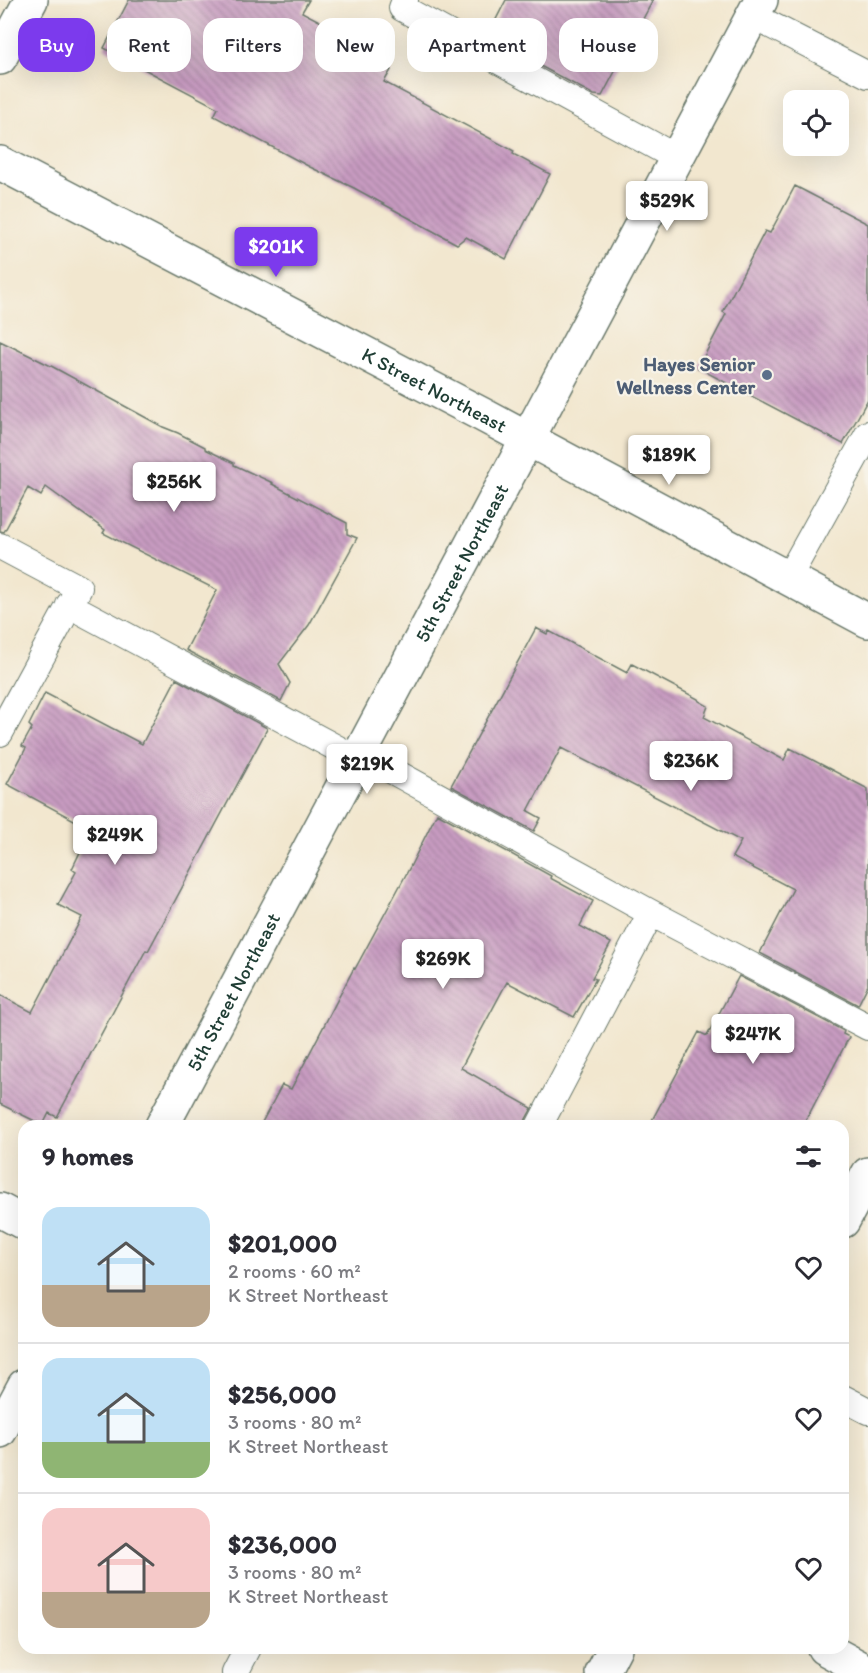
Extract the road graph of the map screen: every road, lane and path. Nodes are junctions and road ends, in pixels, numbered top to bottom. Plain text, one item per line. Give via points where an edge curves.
1 (31, 0) edge
2 (405, 0) edge
3 (757, 8) edge
4 (0, 58) edge
5 (868, 75) edge
6 (677, 158) junction
7 (0, 163) edge
8 (868, 434) edge
9 (526, 439) junction
10 (0, 546) edge
11 (788, 578) junction
12 (69, 605) junction
13 (868, 621) edge
14 (0, 733) edge
15 (359, 756) junction
16 (651, 913) junction
17 (868, 1027) edge
18 (165, 1120) edge
19 (542, 1120) edge
20 (868, 1174) edge
21 (0, 1210) edge
22 (849, 1210) edge
23 (18, 1220) edge
24 (18, 1397) edge
25 (849, 1401) edge
26 (868, 1411) edge
27 (0, 1431) edge
28 (245, 1654) edge
29 (612, 1654) edge
30 (835, 1654) edge
31 (868, 1672) edge
32 (235, 1673) edge
33 (602, 1673) edge

1 - 4 street
2 - 6 lane via 402,8
3 - 5 lane
3 - 6 street, 5th Street Northeast
6 - 9 street, 5th Street Northeast
7 - 9 street, K Street Northeast
8 - 11 lane
9 - 11 street, K Street Northeast
9 - 15 street, 5th Street Northeast
10 - 12 lane via 79,588
11 - 13 street, K Street Northeast
12 - 14 lane
12 - 15 lane
15 - 16 lane
15 - 18 street, 5th Street Northeast
16 - 17 lane
16 - 19 lane
20 - 22 street
21 - 23 street
24 - 27 street
25 - 26 lane
28 - 32 lane
29 - 33 street
30 - 31 street

